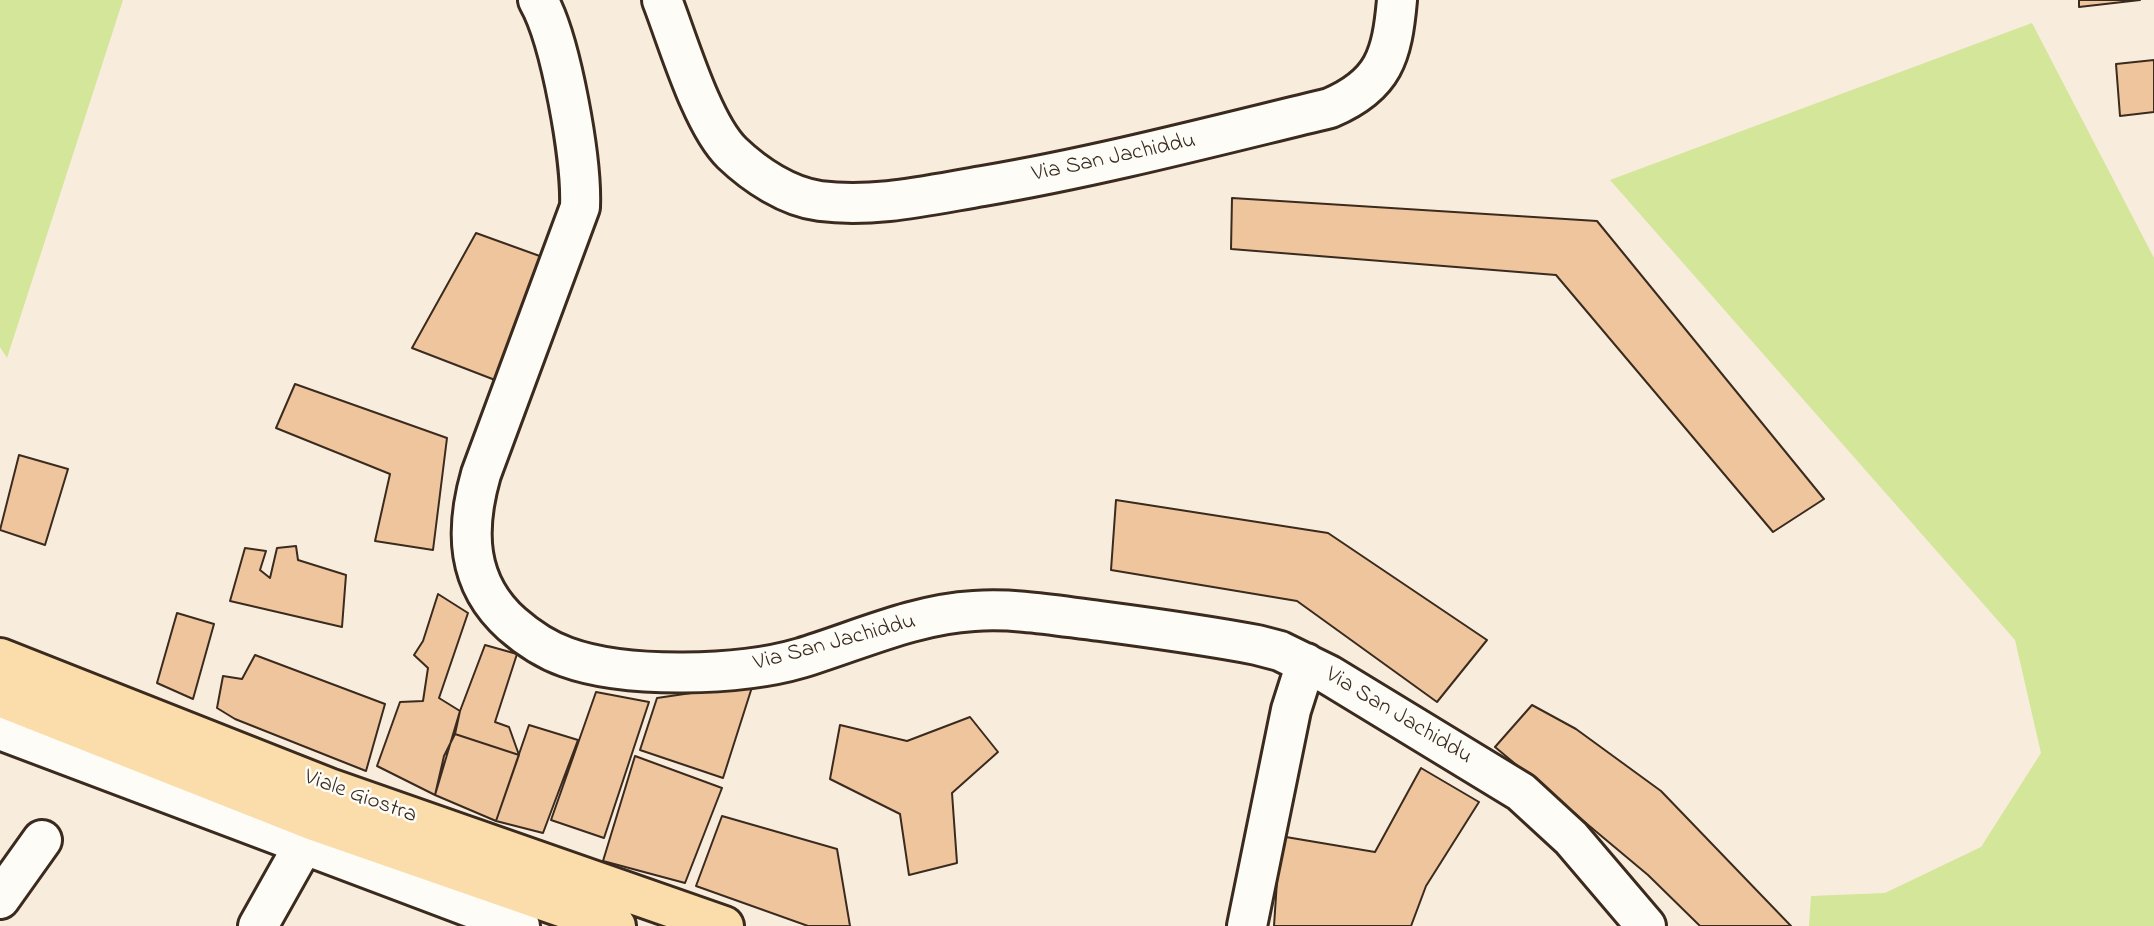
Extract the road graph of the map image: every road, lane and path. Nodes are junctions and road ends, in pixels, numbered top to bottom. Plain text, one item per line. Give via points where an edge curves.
1 (538, 0) edge
2 (662, 0) edge
3 (1397, 0) edge
4 (0, 658) edge
5 (1306, 663) junction
6 (0, 696) edge
7 (0, 730) edge
8 (42, 840) dead end
9 (303, 846) junction
10 (0, 899) edge
11 (259, 924) edge
12 (520, 926) edge
13 (616, 926) edge
14 (724, 926) edge
15 (1247, 926) edge
16 (1646, 926) edge

1 - 5 street, Via San Jachiddu via 551,32 581,186 574,227 474,499 473,562 480,583 512,624 564,657 639,671 773,665 931,618 994,610 1211,636 1280,651
2 - 3 street, Via San Jachiddu via 708,117 730,152 753,171 797,194 845,202 902,200 1055,173 1329,108 1366,89 1378,73 1394,40
4 - 14 main road, Viale Giostra via 329,788
5 - 15 street via 1291,710
5 - 16 street, Via San Jachiddu via 1521,792 1571,838
6 - 13 main road, Viale Giostra via 314,821
7 - 9 street
8 - 10 street
9 - 11 street
9 - 12 street

